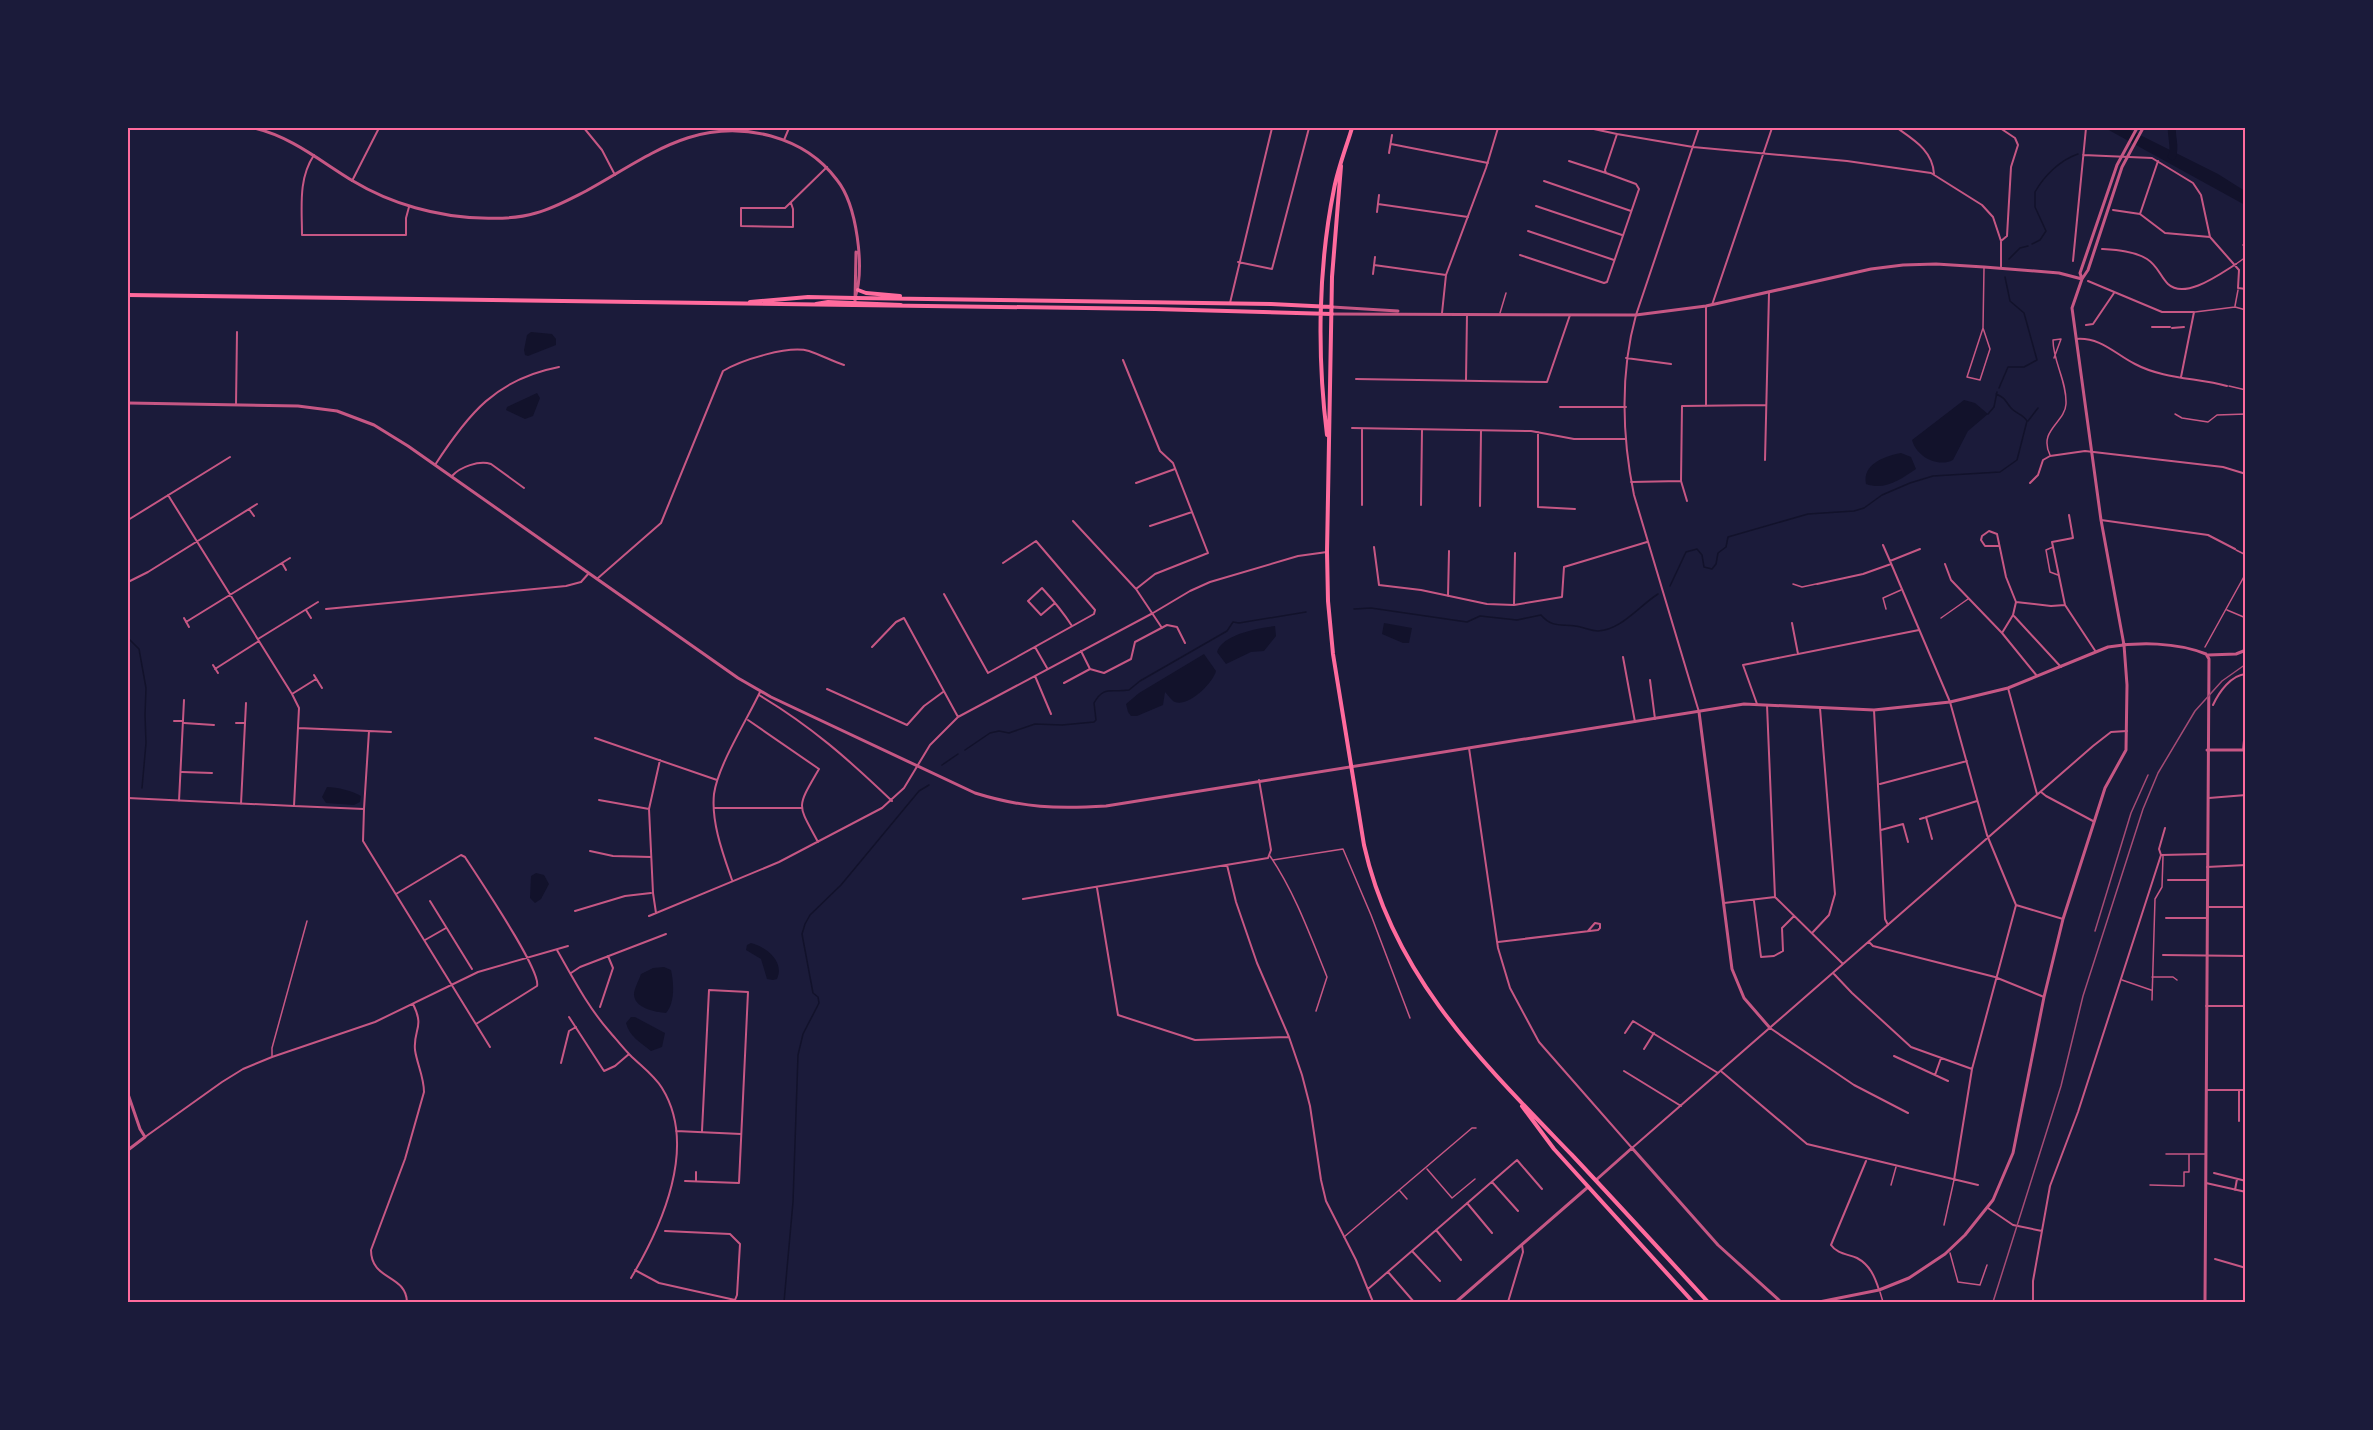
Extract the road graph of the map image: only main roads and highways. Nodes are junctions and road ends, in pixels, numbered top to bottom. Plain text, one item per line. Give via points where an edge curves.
1 (1352, 128) edge
2 (1341, 166) junction
3 (858, 290) road end
4 (128, 295) edge
5 (925, 299) junction
6 (855, 300) junction
7 (734, 303) junction
8 (806, 306) junction
9 (924, 306) junction
10 (1322, 306) junction
11 (1332, 307) junction
12 (1322, 314) junction
13 (1332, 314) junction
14 (1328, 446) junction
15 (1509, 1090) junction
16 (1693, 1302) edge
17 (1708, 1302) edge

1 - 2 main road
2 - 10 main road via 1328,226
2 - 11 main road
3 - 5 main road
4 - 7 main road
5 - 6 main road
5 - 10 main road
6 - 7 main road via 808,297
6 - 8 main road
6 - 9 main road
7 - 8 main road
8 - 9 main road
9 - 12 main road
10 - 11 main road
10 - 12 main road
11 - 13 main road
12 - 13 main road
12 - 14 main road
13 - 14 main road
14 - 15 main road via 1331,639 1370,868 1397,936 1422,981 1447,1019
15 - 16 main road via 1554,1149
15 - 17 main road

